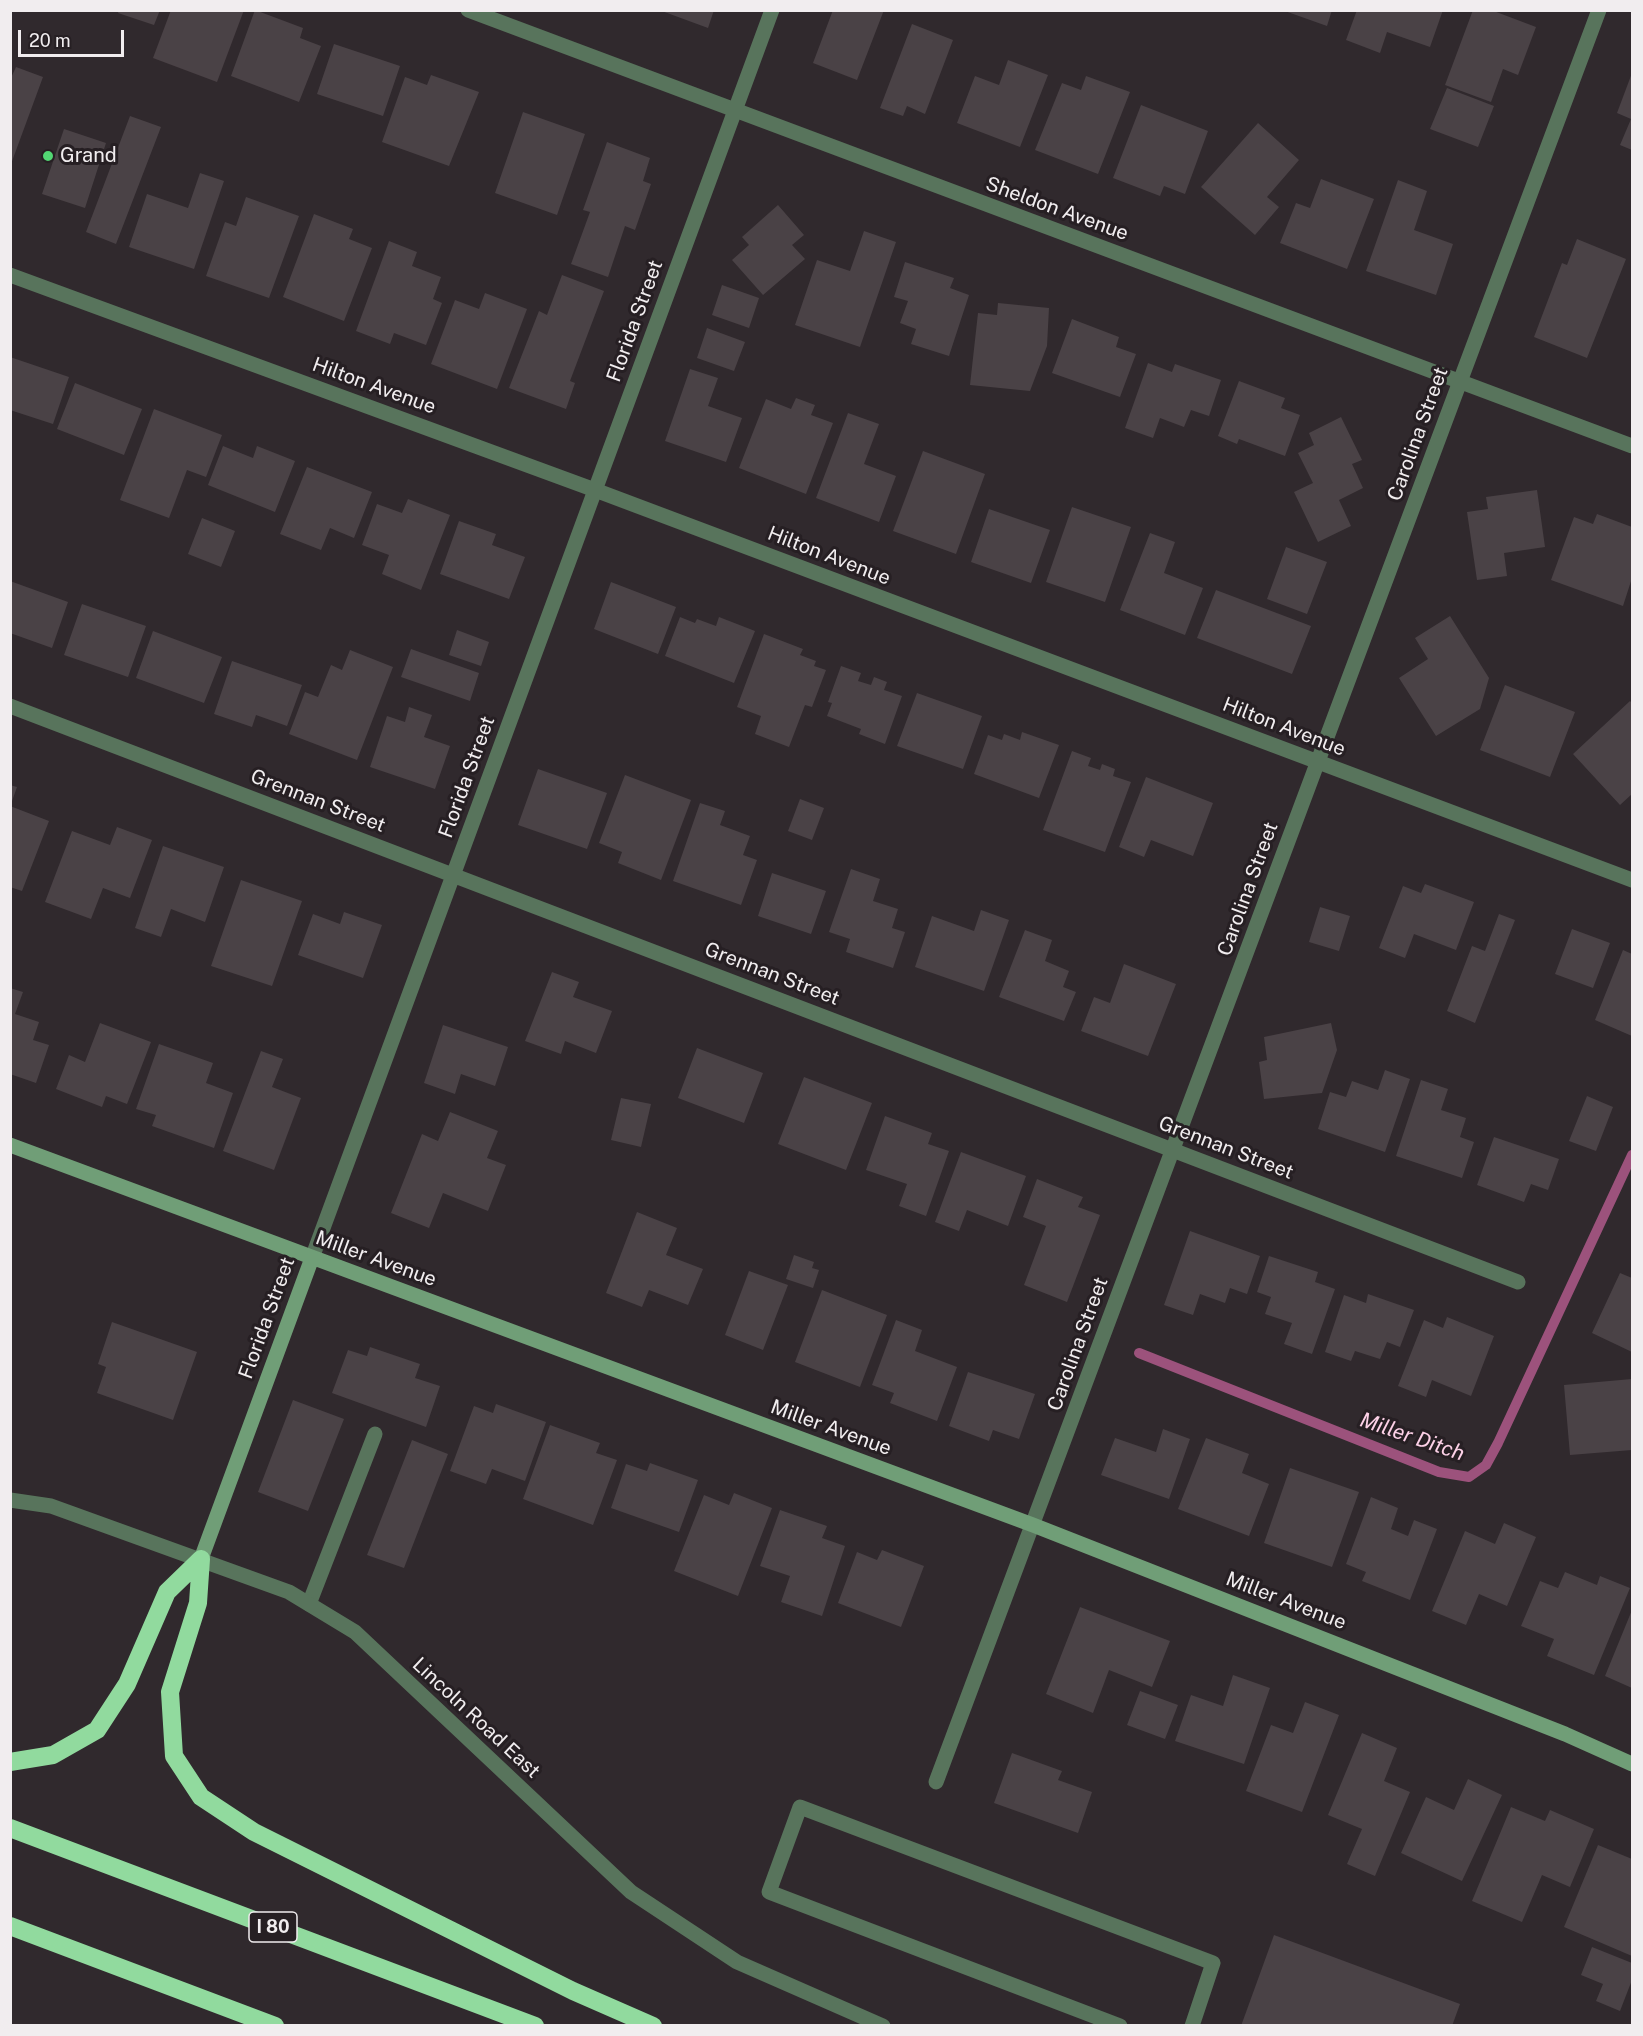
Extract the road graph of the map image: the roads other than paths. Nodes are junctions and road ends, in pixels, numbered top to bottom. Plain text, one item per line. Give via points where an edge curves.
1 (468, 10) edge
2 (772, 10) edge
3 (1599, 10) edge
4 (734, 112) junction
5 (10, 274) edge
6 (1460, 381) junction
7 (1632, 446) edge
8 (595, 490) junction
9 (10, 706) edge
10 (1318, 762) junction
11 (453, 875) junction
12 (1632, 880) edge
13 (10, 1145) edge
14 (1173, 1150) junction
15 (312, 1258) junction
16 (1518, 1282) dead end
17 (375, 1434) dead end
18 (10, 1500) edge
19 (1033, 1525) junction
20 (201, 1559) junction
21 (309, 1604) junction
22 (10, 1762) edge
23 (1632, 1764) edge
24 (936, 1782) dead end
25 (10, 1828) edge
26 (10, 1926) edge
27 (275, 2025) edge
28 (535, 2025) edge
29 (653, 2025) edge
30 (883, 2025) edge
31 (1120, 2025) edge
32 (1192, 2025) edge

1 - 4 street, Sheldon Avenue
2 - 4 street, Florida Street
3 - 6 street, Carolina Street
4 - 6 street, Sheldon Avenue
4 - 8 street, Florida Street
5 - 8 street, Hilton Avenue
6 - 7 street, Sheldon Avenue
6 - 10 street, Carolina Street
8 - 10 street, Hilton Avenue
8 - 11 street, Florida Street
9 - 11 street, Grennan Street
10 - 12 street, Hilton Avenue
10 - 14 street, Carolina Street
11 - 14 street, Grennan Street
11 - 15 street, Florida Street
13 - 15 street, Miller Avenue
14 - 16 street, Grennan Street
14 - 19 street, Carolina Street
15 - 19 street, Miller Avenue
15 - 20 street, Florida Street
17 - 21 street
18 - 20 street, Lincoln Road East via 51,1506
19 - 23 street, Miller Avenue
19 - 24 street, Carolina Street
20 - 21 street, Lincoln Road East via 289,1592
20 - 22 highway via 167,1593 126,1684 97,1730 53,1755
20 - 29 highway via 198,1603 170,1692 174,1756 201,1797 254,1832 573,1991
21 - 30 street, Lincoln Road East via 355,1632 631,1892 737,1962
25 - 28 highway, I 80
26 - 27 highway
31 - 32 street via 769,1892 800,1807 1213,1963

